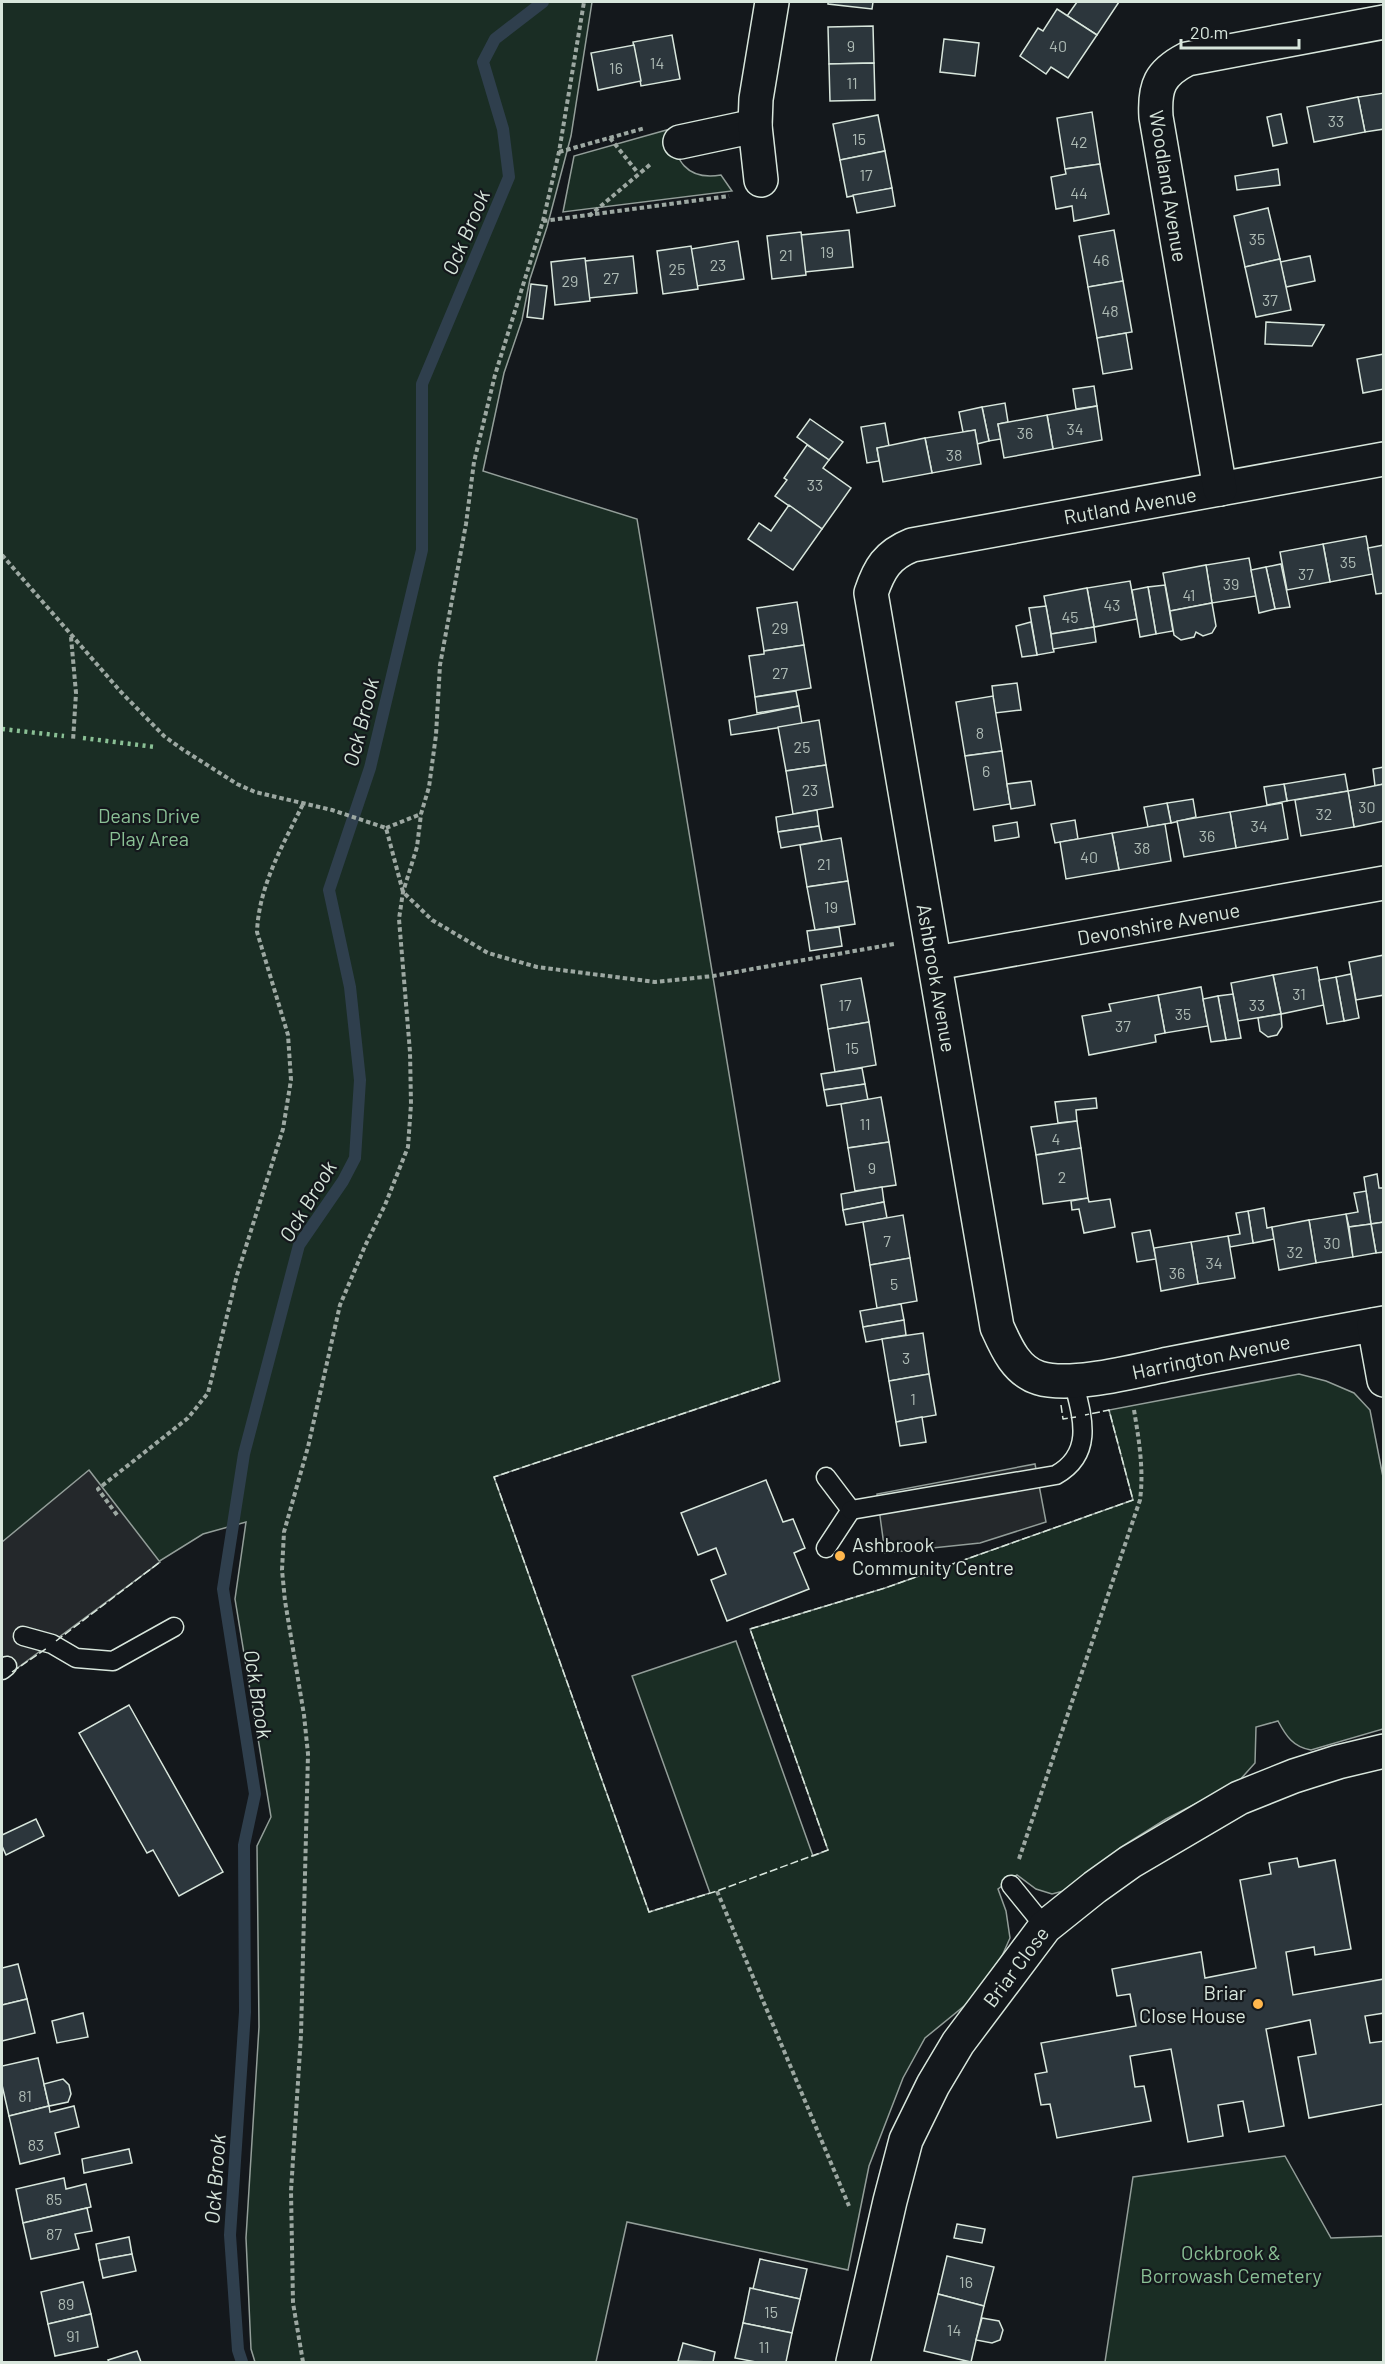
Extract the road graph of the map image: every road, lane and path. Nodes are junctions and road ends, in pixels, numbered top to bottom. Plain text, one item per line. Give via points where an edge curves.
1 (584, 2) edge
2 (771, 2) edge
3 (1383, 21) edge
4 (755, 126) junction
5 (634, 131) dead end
6 (610, 138) junction
7 (680, 142) joint
8 (559, 152) junction
9 (638, 173) junction
10 (761, 180) dead end
11 (691, 202) dead end
12 (589, 216) junction
13 (543, 221) junction
14 (1383, 459) edge
15 (1220, 489) junction
16 (2, 555) edge
17 (883, 565) joint
18 (71, 636) junction
19 (73, 741) dead end
20 (303, 804) junction
21 (421, 814) junction
22 (386, 828) junction
23 (1383, 883) edge
24 (403, 892) junction
25 (934, 951) junction
26 (1379, 1324) edge
27 (1127, 1372) junction
28 (1036, 1378) joint
29 (1073, 1380) junction
30 (1383, 1380) edge
31 (826, 1478) dead end
32 (851, 1510) junction
33 (117, 1515) dead end
34 (826, 1548) dead end
35 (174, 1627) dead end
36 (23, 1636) dead end
37 (1383, 1751) edge
38 (1011, 1885) joint
39 (717, 1891) dead end
40 (1045, 1928) junction
41 (876, 2262) junction
42 (303, 2362) edge
43 (853, 2362) edge

1 - 8 path
2 - 4 street
3 - 15 street, Woodland Avenue via 1187,59 1169,68 1160,83 1156,117
4 - 7 street
4 - 10 street
5 - 6 path
6 - 8 path
6 - 9 path
7 - 9 path
8 - 13 path
9 - 12 path
11 - 12 path
12 - 13 path
13 - 21 path via 495,375 474,462 440,664 429,787
14 - 15 street, Rutland Avenue
15 - 17 street, Rutland Avenue via 912,545
16 - 18 path
17 - 25 street, Ashbrook Avenue via 871,593
18 - 19 path via 76,693
18 - 20 path via 164,736 237,784
20 - 22 path
20 - 33 path via 272,866 258,915 257,932 288,1035 291,1080 283,1129 237,1275 208,1393 188,1418 98,1489
21 - 22 path
21 - 24 path via 417,847
22 - 24 path
23 - 25 street, Devonshire Avenue
24 - 25 path via 432,920 488,953 537,967 655,982
24 - 42 path via 399,919 410,1052 408,1147 340,1305 284,1533 285,1601 308,1754 301,2035 291,2191 293,2302
25 - 28 street, Ashbrook Avenue via 997,1327 1020,1368
26 - 27 street, Harrington Avenue
26 - 30 street
27 - 29 street, Harrington Avenue
27 - 38 path via 1142,1463 1140,1500
28 - 29 street, Harrington Avenue
29 - 32 lane via 1083,1437 1070,1467 1056,1475
31 - 32 lane
32 - 34 lane
35 - 36 lane via 113,1661 76,1658 52,1644
37 - 40 street, Briar Close via 1338,1762 1239,1798 1130,1862
38 - 40 lane
39 - 41 path
40 - 41 street, Briar Close via 980,2011 933,2085 906,2140
41 - 43 street, Briar Close

